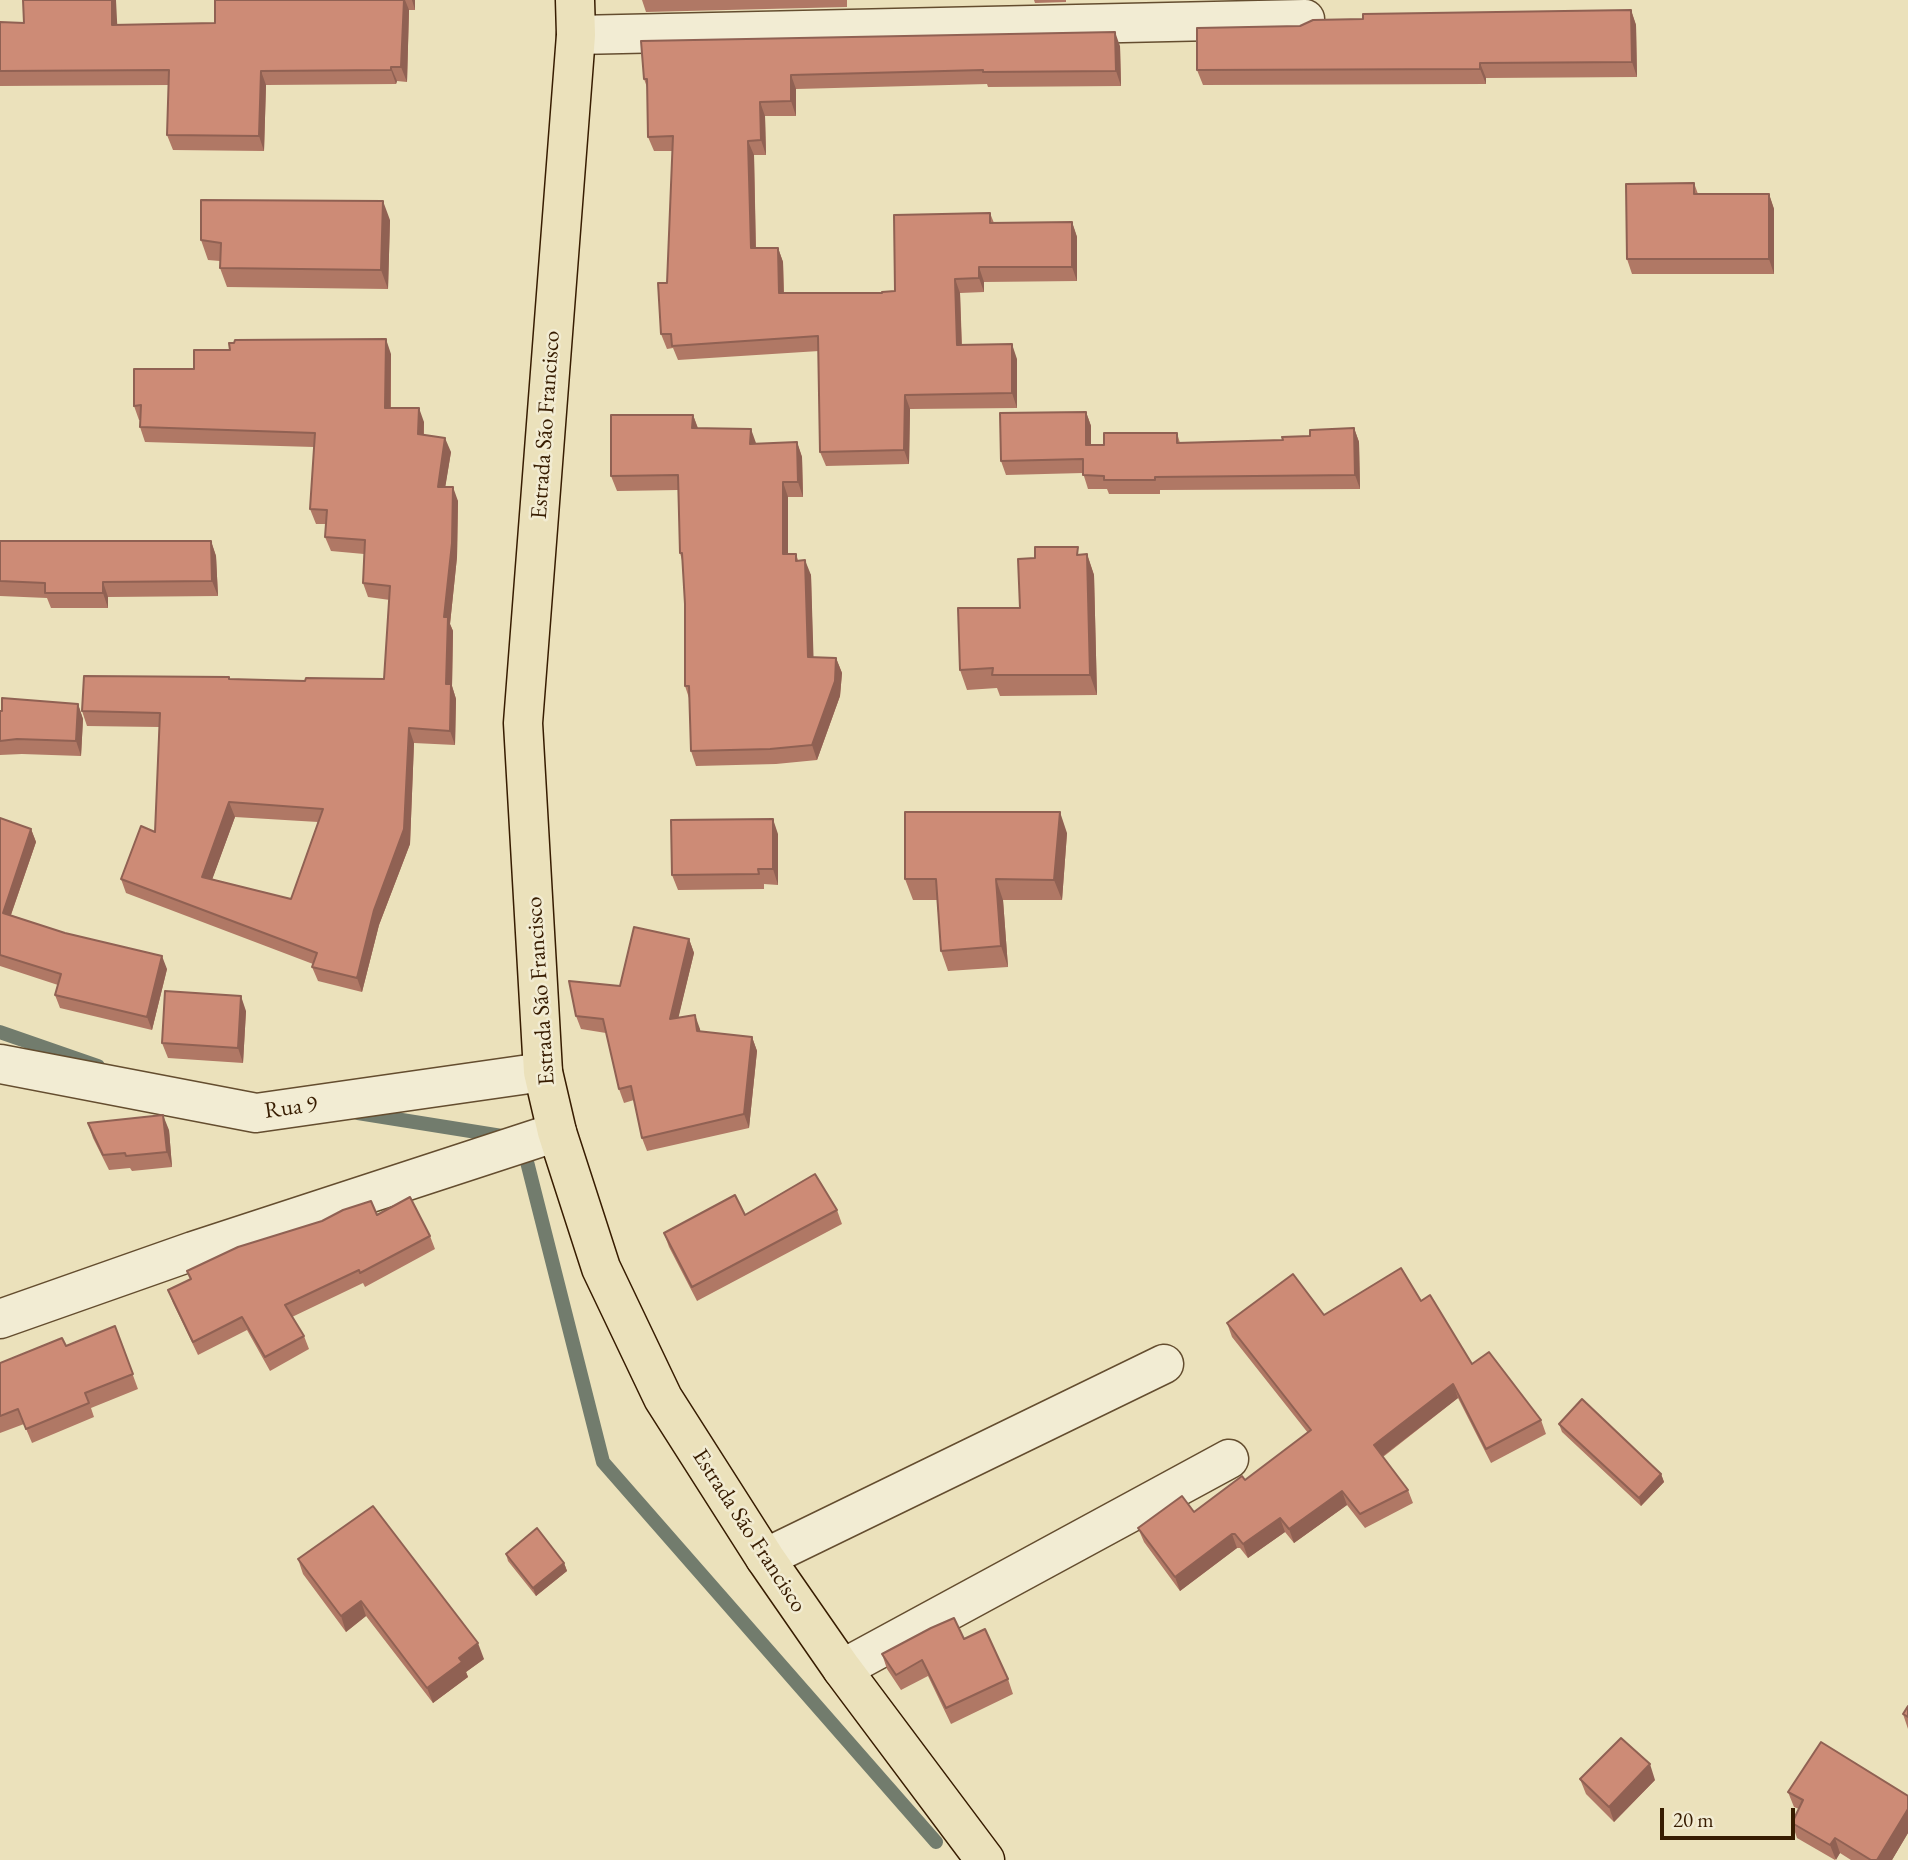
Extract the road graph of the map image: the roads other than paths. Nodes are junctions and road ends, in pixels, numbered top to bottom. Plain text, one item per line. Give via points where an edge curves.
1 (575, 17) edge
2 (1305, 19) dead end
3 (0, 1064) edge
4 (543, 1072) junction
5 (534, 1139) junction
6 (0, 1319) edge
7 (1164, 1364) dead end
8 (1229, 1459) dead end
9 (765, 1558) junction
10 (842, 1669) junction
11 (985, 1860) edge

1 - 2 street
1 - 4 main road, Estrada São Francisco via 523,723
3 - 4 street, Rua 9 via 256,1113
4 - 5 main road, Estrada São Francisco
5 - 6 street
5 - 9 main road, Estrada São Francisco via 663,1398
7 - 9 street
8 - 10 street
9 - 10 main road, Estrada São Francisco
10 - 11 main road, Estrada São Francisco

